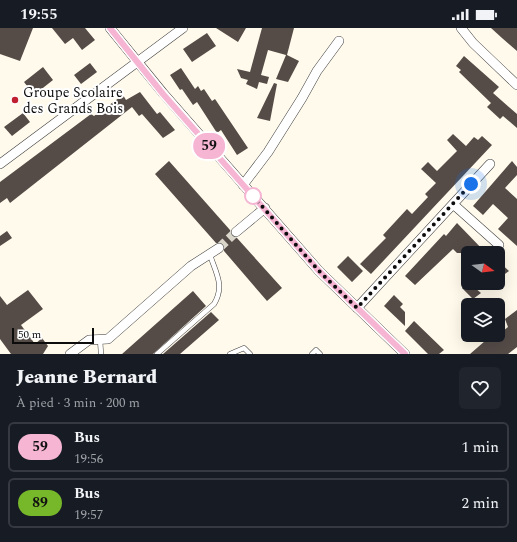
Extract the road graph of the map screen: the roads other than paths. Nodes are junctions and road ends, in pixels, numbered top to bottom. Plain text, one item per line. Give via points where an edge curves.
1 (110, 28) edge
2 (183, 28) edge
3 (461, 28) edge
4 (339, 41) dead end
5 (137, 62) junction
6 (517, 84) edge
7 (0, 164) edge
8 (490, 164) dead end
9 (243, 184) junction
10 (453, 204) junction
11 (264, 208) junction
12 (236, 232) tunnel mouth
13 (499, 245) dead end
14 (219, 248) tunnel mouth
15 (210, 255) junction
16 (357, 308) junction
17 (100, 339) junction
18 (70, 354) edge
19 (101, 354) edge
20 (157, 354) edge
21 (230, 354) edge
22 (250, 354) edge
23 (312, 354) edge
24 (320, 354) edge
25 (405, 354) edge

1 - 5 street
2 - 5 street
3 - 6 street via 473,43
4 - 9 street via 317,71 268,152
5 - 7 street
5 - 9 street
8 - 10 street
9 - 11 street
10 - 13 street
10 - 16 street
11 - 12 street
11 - 16 street via 319,271
14 - 15 street
15 - 17 street via 191,266 108,338
15 - 20 lane via 220,283 220,295 214,304
16 - 25 street
17 - 18 street via 89,340
17 - 19 lane
21 - 22 lane via 244,348
23 - 24 lane via 316,350

